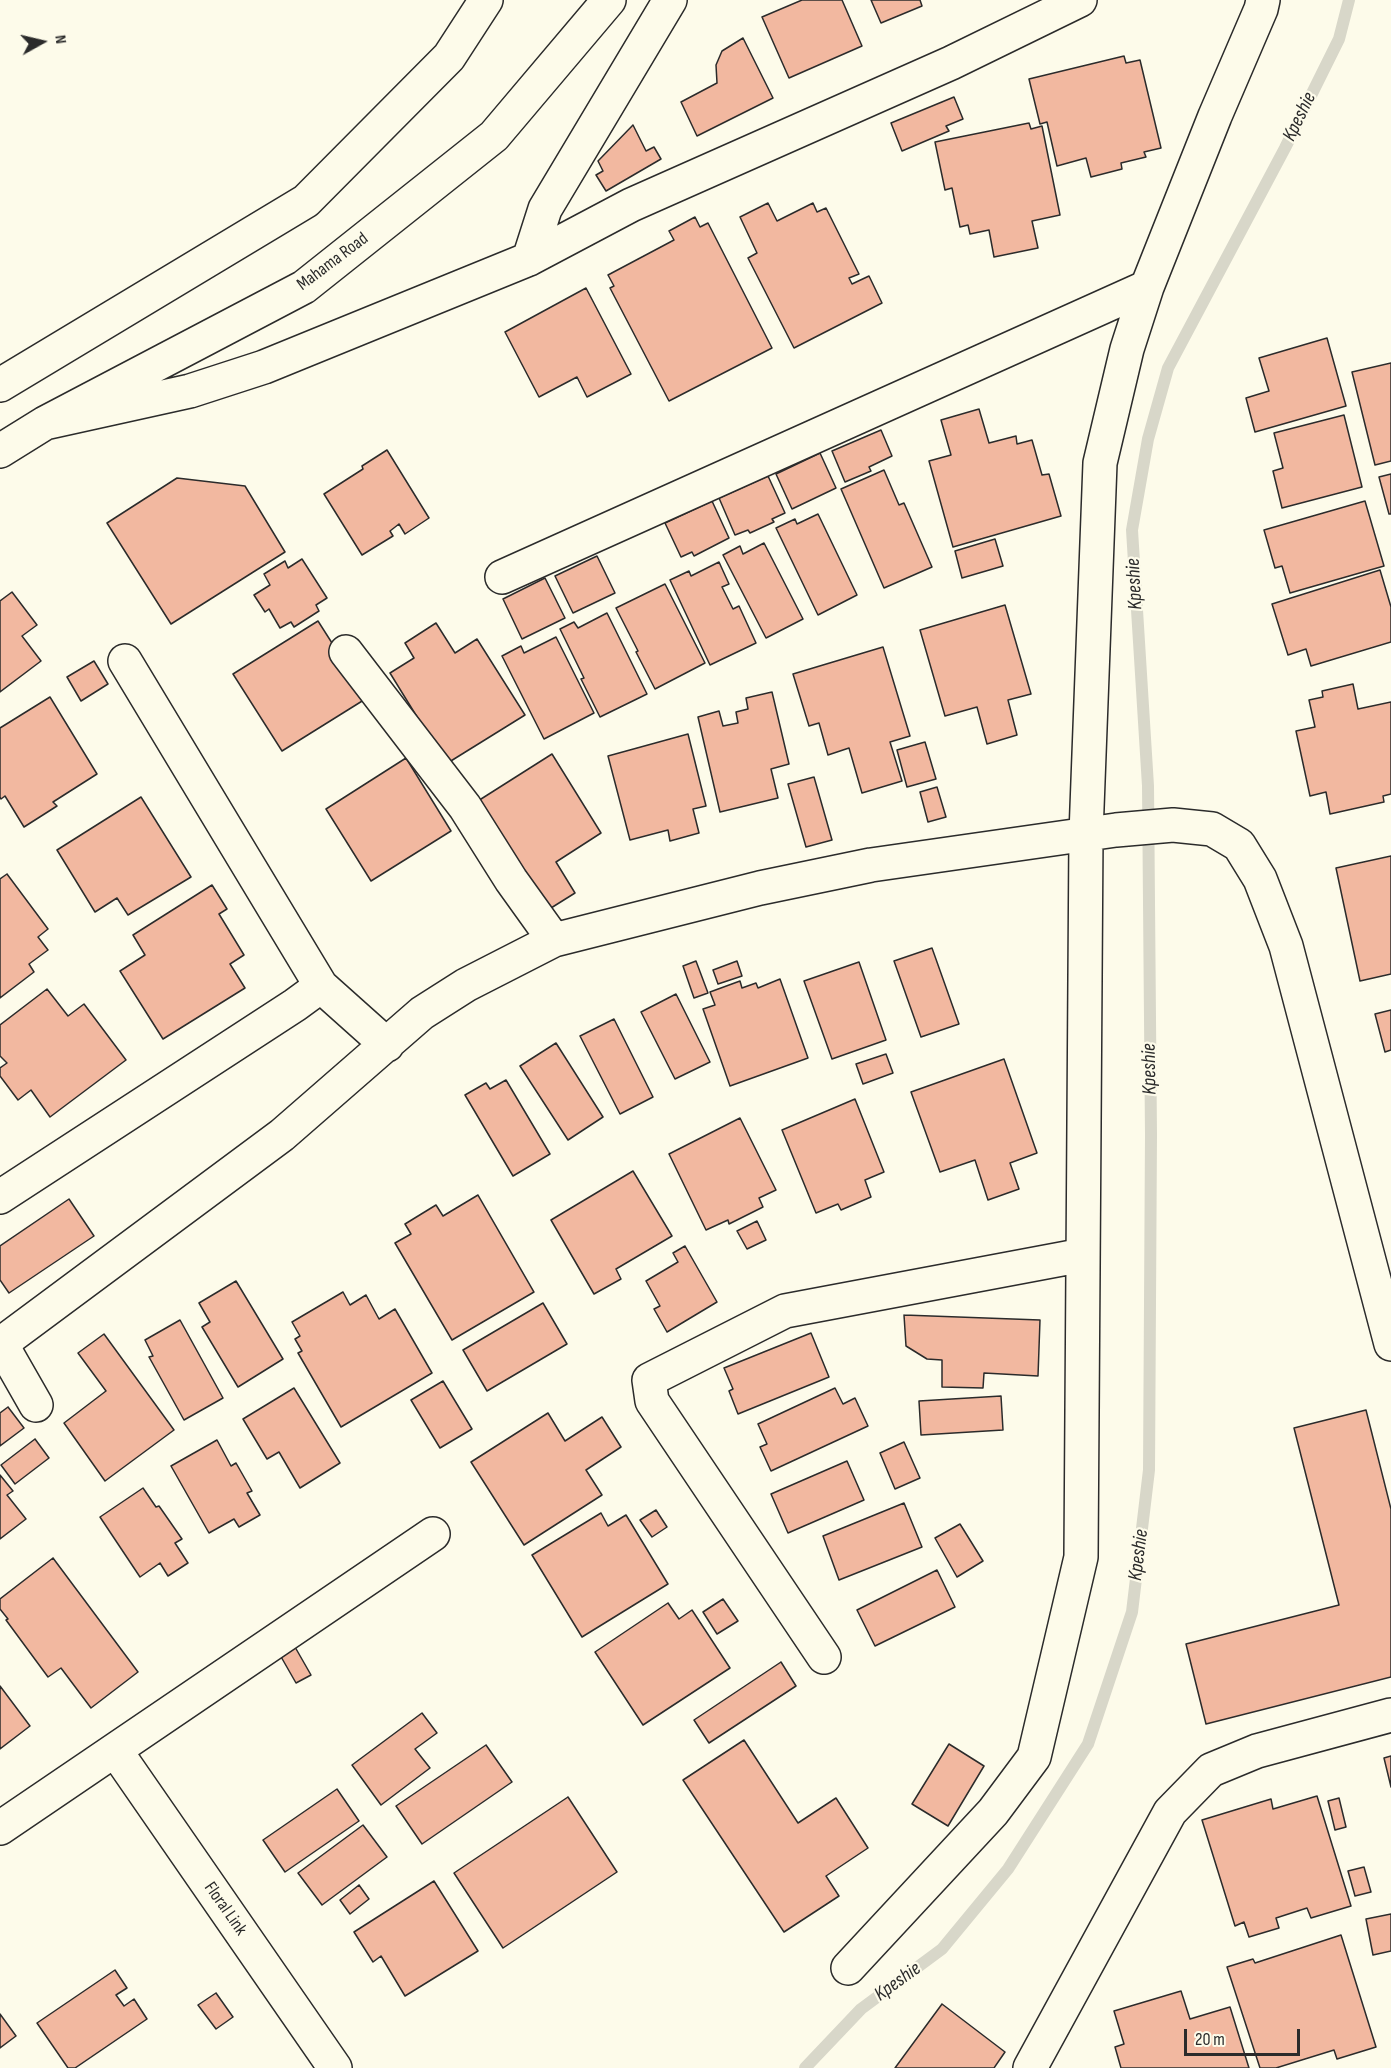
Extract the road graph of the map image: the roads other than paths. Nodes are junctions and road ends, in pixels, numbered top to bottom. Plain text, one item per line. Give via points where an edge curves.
1 (486, 0) edge
2 (609, 0) edge
3 (670, 0) edge
4 (1080, 0) edge
5 (1263, 0) edge
6 (529, 260) junction
7 (1147, 287) junction
8 (0, 384) edge
9 (45, 423) junction
10 (0, 451) edge
11 (502, 577) dead end
12 (346, 652) dead end
13 (125, 661) dead end
14 (1101, 832) junction
15 (554, 940) junction
16 (321, 986) junction
17 (387, 1045) junction
18 (0, 1197) edge
19 (1083, 1255) junction
20 (1391, 1344) edge
21 (36, 1405) dead end
22 (433, 1534) dead end
23 (824, 1657) dead end
24 (1391, 1715) edge
25 (115, 1750) junction
26 (0, 1828) edge
27 (848, 1968) dead end
28 (334, 2068) edge
29 (1030, 2068) edge

1 - 8 street via 449,57 306,201
2 - 9 street, Mahama Road via 494,136 303,286
3 - 6 street via 545,209
4 - 6 street via 951,63 631,205
5 - 7 street
6 - 9 street via 264,367 189,391
7 - 11 street
7 - 14 street via 1127,349 1100,463
9 - 10 street, Mahama Road
12 - 15 street via 465,807
13 - 16 street
14 - 15 street via 871,865 760,888
14 - 19 street
14 - 20 street via 1173,825 1212,829 1239,845 1260,879 1286,946
15 - 17 street via 466,985 422,1013
16 - 17 street
16 - 18 street
17 - 21 street via 282,1135 10,1337 4,1349
19 - 23 street via 785,1311 649,1380 652,1401
19 - 27 street via 1081,1557 1034,1757 993,1812
22 - 25 street
24 - 29 street via 1257,1751 1211,1770 1170,1812
25 - 26 street
25 - 28 street, Floral Link

